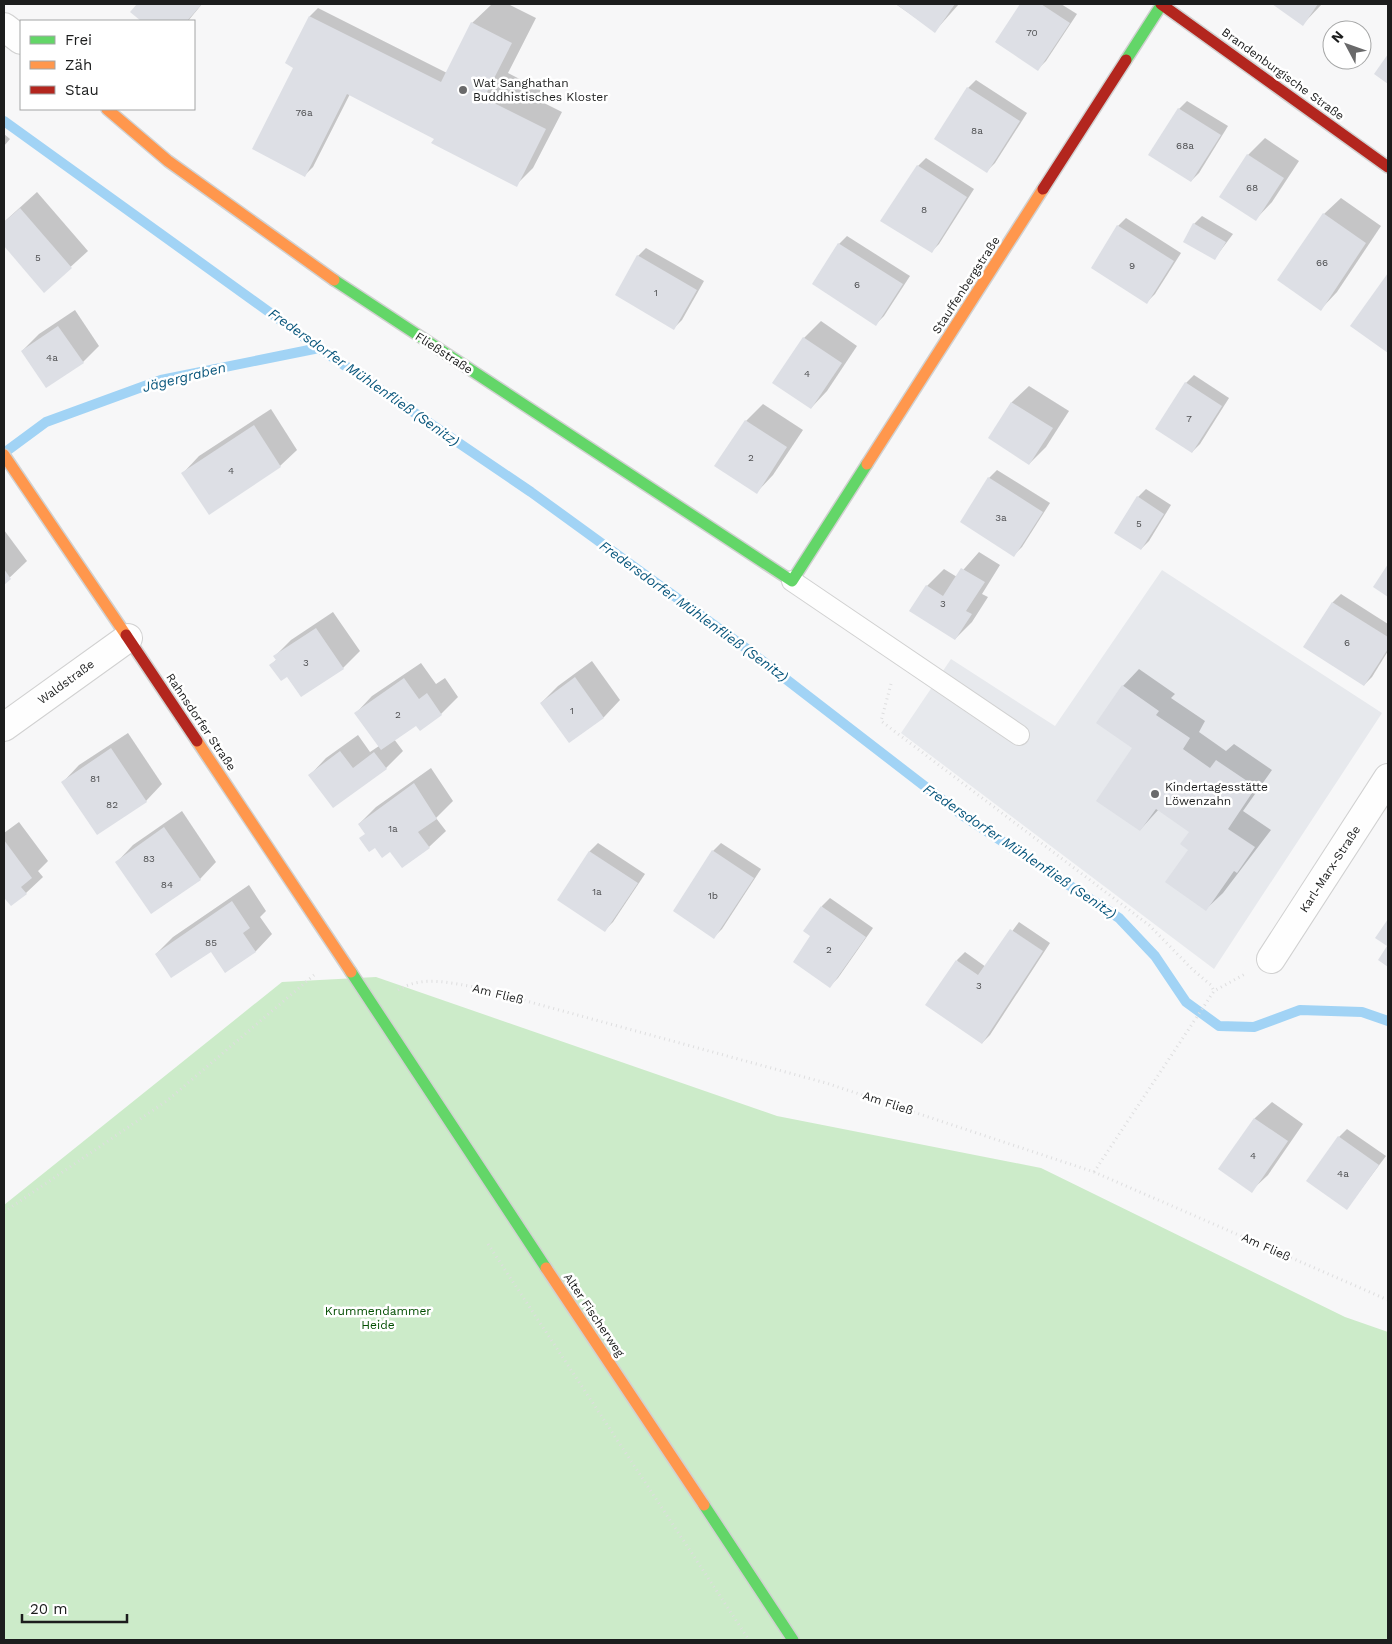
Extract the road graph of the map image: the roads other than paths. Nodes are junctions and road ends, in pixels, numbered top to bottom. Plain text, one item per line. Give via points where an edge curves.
1 (1162, 4) edge
2 (4, 26) edge
3 (20, 39) edge
4 (108, 110) edge
5 (1388, 167) edge
6 (6, 459) edge
7 (792, 581) junction
8 (128, 638) junction
9 (4, 727) edge
10 (1019, 735) dead end
11 (1388, 778) edge
12 (1271, 960) dead end
13 (372, 1006) joint
14 (794, 1640) edge

1 - 5 street, Brandenburgische Straße
1 - 7 street, Stauffenbergstraße
2 - 3 street
4 - 7 street, Fließstraße via 168,161 345,288
6 - 8 street, Rahnsdorfer Straße
7 - 10 lane
8 - 9 street, Waldstraße
8 - 13 street, Rahnsdorfer Straße
11 - 12 street, Karl-Marx-Straße
13 - 14 street, Alter Fischerweg

